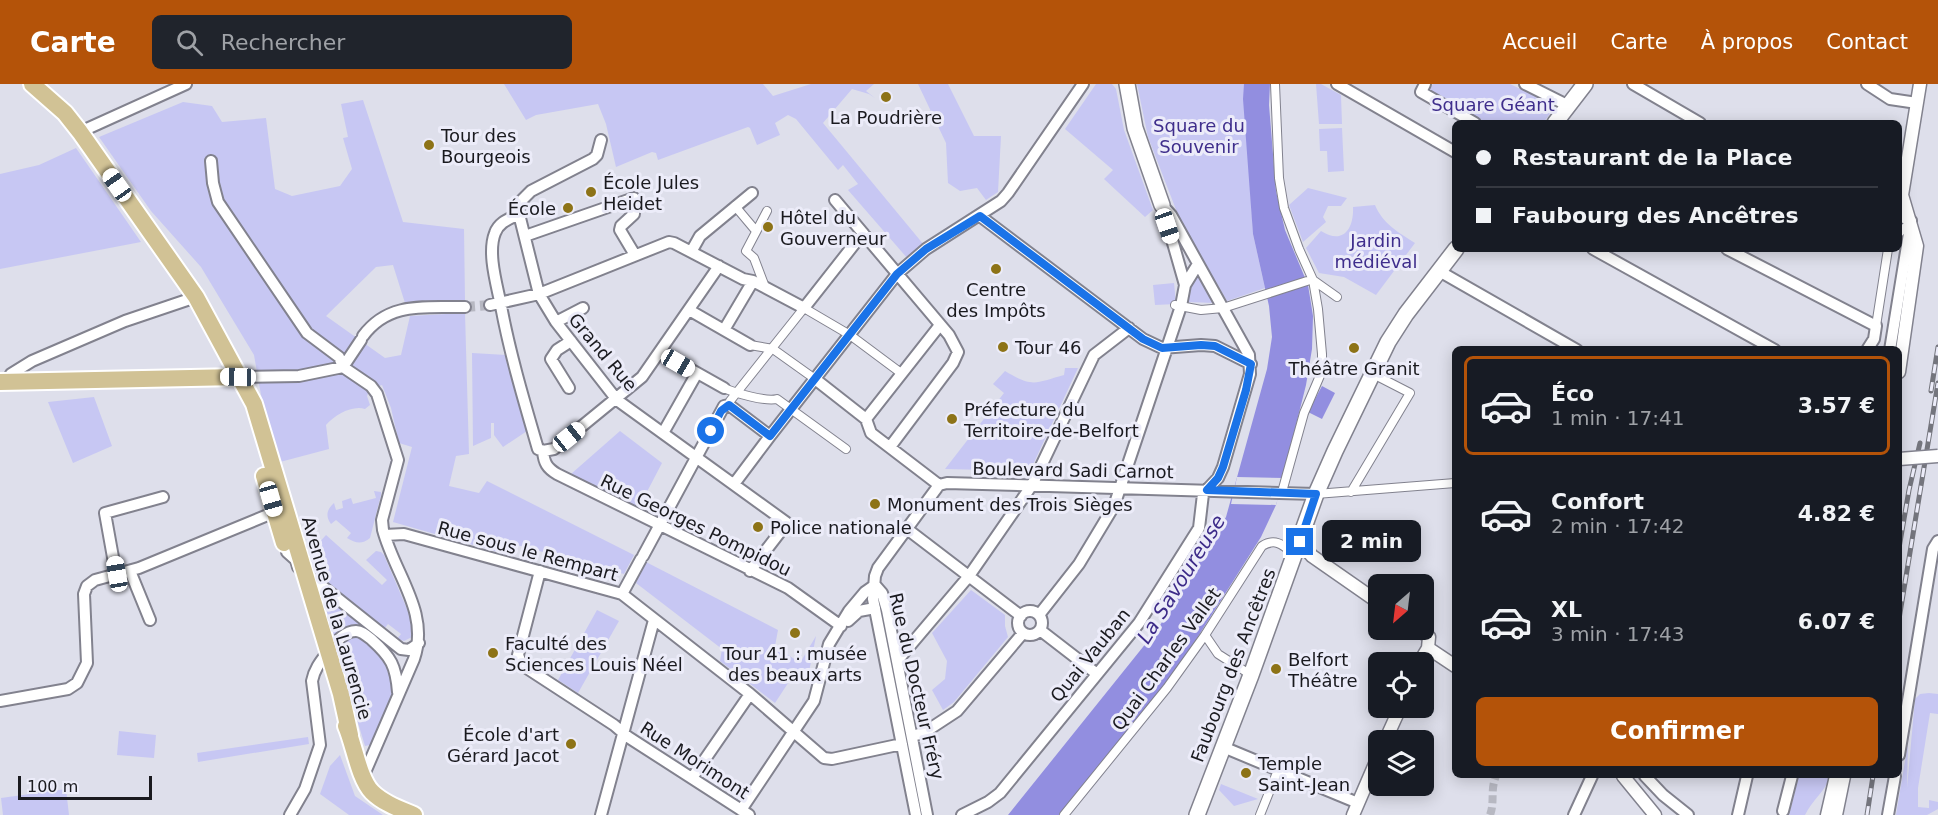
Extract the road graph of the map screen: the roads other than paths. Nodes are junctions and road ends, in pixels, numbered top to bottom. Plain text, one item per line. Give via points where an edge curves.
1 (32, 84) edge
2 (186, 84) edge
3 (1083, 84) edge
4 (1127, 84) edge
5 (1275, 84) edge
6 (1337, 84) edge
7 (1425, 84) edge
8 (1525, 84) edge
9 (1585, 84) edge
10 (1633, 84) edge
11 (1867, 84) edge
12 (1920, 84) edge
13 (1917, 103) junction
14 (1569, 106) junction
15 (1470, 120) edge
16 (1557, 120) edge
17 (1695, 120) edge
18 (80, 132) junction
19 (601, 140) dead end
20 (1452, 150) edge
21 (211, 160) dead end
22 (752, 192) dead end
23 (835, 200) dead end
24 (1162, 205) junction
25 (735, 206) junction
26 (767, 211) dead end
27 (519, 214) junction
28 (980, 216) junction
29 (1902, 218) edge
30 (1911, 222) junction
31 (1902, 230) edge
32 (756, 231) junction
33 (863, 233) junction
34 (525, 236) junction
35 (692, 252) junction
36 (1454, 252) edge
37 (1598, 252) edge
38 (1733, 252) edge
39 (1888, 252) edge
40 (635, 255) junction
41 (1197, 264) junction
42 (723, 268) junction
43 (1439, 271) junction
44 (897, 274) junction
45 (753, 280) junction
46 (1310, 281) junction
47 (1185, 285) junction
48 (765, 287) junction
49 (539, 294) junction
50 (196, 297) junction
51 (1337, 297) dead end
52 (495, 305) junction
53 (1178, 305) junction
54 (465, 307) tunnel mouth
55 (583, 308) dead end
56 (804, 308) junction
57 (1223, 308) junction
58 (689, 310) junction
59 (556, 322) junction
60 (940, 325) junction
61 (1876, 326) junction
62 (1129, 328) junction
63 (724, 330) junction
64 (850, 335) junction
65 (571, 341) junction
66 (750, 345) joint
67 (1570, 346) edge
68 (1768, 346) edge
69 (1870, 346) edge
70 (1891, 346) edge
71 (1168, 347) junction
72 (773, 349) junction
73 (1902, 351) edge
74 (660, 352) junction
75 (346, 363) junction
76 (1251, 364) junction
77 (902, 373) junction
78 (697, 374) junction
79 (1372, 374) junction
80 (238, 377) junction
81 (815, 379) junction
82 (3, 382) edge
83 (569, 388) dead end
84 (724, 388) joint
85 (736, 393) junction
86 (617, 400) junction
87 (729, 405) junction
88 (792, 410) junction
89 (866, 419) junction
90 (663, 432) junction
91 (770, 436) junction
92 (890, 447) junction
93 (846, 449) dead end
94 (543, 451) junction
95 (1938, 456) edge
96 (697, 457) junction
97 (1902, 459) edge
98 (1452, 483) edge
99 (734, 484) junction
100 (939, 485) junction
101 (1032, 485) junction
102 (1121, 487) junction
103 (1207, 490) junction
104 (1282, 492) junction
105 (1351, 492) junction
106 (1316, 494) junction
107 (164, 497) dead end
108 (275, 512) junction
109 (659, 525) junction
110 (291, 526) junction
111 (907, 529) junction
112 (385, 536) junction
113 (1938, 541) edge
114 (1298, 548) junction
115 (287, 552) junction
116 (130, 571) junction
117 (540, 571) junction
118 (750, 571) junction
119 (304, 572) junction
120 (117, 574) junction
121 (969, 576) junction
122 (875, 585) junction
123 (622, 594) junction
124 (1368, 595) edge
125 (875, 608) junction
126 (1039, 615) junction
127 (1021, 616) junction
128 (150, 620) dead end
129 (654, 620) junction
130 (841, 626) junction
131 (1040, 630) junction
132 (1023, 633) junction
133 (1205, 635) junction
134 (1427, 640) edge
135 (419, 643) junction
136 (325, 656) junction
137 (897, 661) junction
138 (1452, 663) edge
139 (1097, 674) junction
140 (1251, 675) junction
141 (399, 692) junction
142 (750, 694) junction
143 (0, 701) edge
144 (795, 732) junction
145 (624, 733) junction
146 (913, 736) junction
147 (1902, 736) edge
148 (902, 744) junction
149 (1223, 747) junction
150 (1278, 770) junction
151 (363, 777) junction
152 (692, 778) junction
153 (1591, 778) edge
154 (1625, 778) edge
155 (1647, 778) edge
156 (1747, 778) edge
157 (1791, 778) edge
158 (1836, 778) edge
159 (1844, 778) edge
160 (1895, 778) edge
161 (1368, 783) edge
162 (1634, 790) junction
163 (1357, 811) edge
164 (1783, 811) dead end
165 (745, 813) edge
166 (1201, 814) edge
167 (290, 815) edge
168 (414, 815) edge
169 (600, 815) edge
170 (916, 815) edge
171 (927, 815) edge
172 (962, 815) edge
173 (1064, 815) edge
174 (1260, 815) edge
175 (1574, 815) edge
176 (1649, 815) edge
177 (1655, 815) edge
178 (1688, 815) edge
179 (1738, 815) edge
180 (1827, 815) edge
181 (1836, 815) edge
182 (1888, 815) edge

1 - 18 main road, Avenue de la Laurencie
2 - 18 street
3 - 28 street via 1008,193
4 - 24 main road via 1135,128
5 - 46 street via 1284,208
6 - 20 street
7 - 15 street via 1421,92
8 - 14 street
9 - 14 main road
10 - 17 street
11 - 13 street via 1890,99
12 - 13 street
13 - 30 street via 1902,195
14 - 16 main road
18 - 50 main road, Avenue de la Laurencie
19 - 27 street via 593,159 525,194
21 - 75 street via 218,202 307,333
22 - 25 street
23 - 33 street
24 - 41 street
24 - 47 street
25 - 32 street
25 - 35 street via 700,236
26 - 32 street
27 - 34 street, Grand Rue
27 - 52 street, Rue Georges Pompidou via 498,226 492,244
28 - 44 street via 926,249
28 - 62 street
29 - 30 street
30 - 31 street
30 - 70 street
30 - 73 street via 1917,246
32 - 48 street via 746,251 754,258
33 - 44 street
33 - 56 street
34 - 40 street via 634,198 634,214 620,230
34 - 49 street, Grand Rue
35 - 40 street via 669,242
35 - 42 street
36 - 43 main road, Faubourg des Ancêtres
37 - 68 street
38 - 61 street
39 - 61 street
40 - 49 street
41 - 47 street
41 - 57 street
42 - 45 street
42 - 58 street
43 - 67 street
43 - 79 main road, Faubourg des Ancêtres via 1406,314
44 - 60 street
44 - 64 street
45 - 48 street
45 - 63 street
46 - 51 street
46 - 57 street
46 - 104 street via 1318,309 1322,371 1304,413
47 - 53 street
48 - 56 street
49 - 52 street
49 - 59 street, Grand Rue
50 - 80 main road, Avenue de la Laurencie
50 - 82 street via 125,321 32,361
52 - 94 street, Rue Georges Pompidou via 538,448
53 - 57 street via 1201,310
53 - 71 street
54 - 75 street via 408,309 382,317 373,323
55 - 59 street
56 - 64 street
56 - 72 street
57 - 76 street
58 - 63 street
58 - 74 street
59 - 65 street, Grand Rue
60 - 77 street
60 - 92 street via 958,352
61 - 69 street
62 - 71 street via 1162,348
62 - 101 street via 1094,355
63 - 66 street
64 - 77 street
64 - 81 street
65 - 83 street via 551,359
65 - 86 street, Grand Rue
66 - 72 street
71 - 76 street via 1215,346
71 - 102 street
72 - 81 street
72 - 85 street
74 - 78 street
74 - 86 street via 642,377
75 - 80 street via 299,376
75 - 112 street via 377,394 398,460 382,520
76 - 103 street via 1223,467
77 - 89 street
78 - 84 street
78 - 90 street
79 - 105 street via 1410,393
79 - 106 main road, Faubourg des Ancêtres
80 - 82 main road
80 - 108 main road, Avenue de la Laurencie via 243,408
80 - 110 main road, Avenue de la Laurencie via 254,404
81 - 88 street
81 - 89 street
84 - 85 street
85 - 87 street
85 - 88 street via 777,399
86 - 90 street, Grand Rue
86 - 94 street via 554,449
87 - 91 street
87 - 96 street via 721,411
88 - 91 street
88 - 93 street
89 - 92 street via 871,433
90 - 96 street, Grand Rue
91 - 99 street
92 - 100 street
94 - 109 street, Rue Georges Pompidou via 548,469
95 - 97 street, bridge
96 - 99 street, Grand Rue
96 - 109 street
98 - 105 street
99 - 118 street, Grand Rue via 787,523
100 - 101 street, Boulevard Sadi Carnot
100 - 111 street
101 - 102 street, Boulevard Sadi Carnot
101 - 121 street
102 - 103 street, Boulevard Sadi Carnot
102 - 126 street via 1079,564
103 - 104 street, Boulevard Sadi Carnot
103 - 139 street, Quai Vauban via 1199,528 1139,623
104 - 106 street, Boulevard Sadi Carnot
105 - 106 street
106 - 114 main road, Faubourg des Ancêtres
107 - 120 street via 105,513
108 - 110 street
108 - 115 main road, Avenue de la Laurencie
108 - 116 street
109 - 118 street, Rue Georges Pompidou
109 - 123 street
110 - 119 main road, Avenue de la Laurencie
111 - 121 street
111 - 122 street via 878,568
112 - 117 street, Rue sous le Rempart via 404,534
112 - 135 street via 414,608
113 - 147 street via 1933,549
114 - 124 street
114 - 133 street, Quai Charles Vallet via 1268,542 1262,546
114 - 140 main road, Faubourg des Ancêtres
115 - 119 street
115 - 136 main road, Avenue de la Laurencie
116 - 120 street
116 - 128 street
117 - 123 street, Rue sous le Rempart
117 - 145 street, Rue Morimont via 518,655 522,665
118 - 130 street, Rue Georges Pompidou via 788,588
119 - 135 street via 401,649 409,650
119 - 136 main road, Avenue de la Laurencie
120 - 143 street via 95,580 84,594 87,663 77,683 68,689
121 - 127 street
121 - 137 street
122 - 125 street, Rue du Docteur Fréry
122 - 130 street via 849,611
122 - 137 street, Rue du Docteur Fréry via 882,593
123 - 129 street, Rue sous le Rempart
125 - 130 street via 859,611
125 - 148 street, Rue du Docteur Fréry
126 - 127 street via 1028,612
126 - 131 street
127 - 132 street via 1019,627
129 - 142 street, Rue sous le Rempart
129 - 145 street
130 - 144 street via 829,644 814,701
131 - 132 street via 1034,635
131 - 139 street
132 - 146 street via 957,711
133 - 140 street via 1218,654
133 - 173 street, Quai Charles Vallet via 1147,714
134 - 138 street
135 - 141 street
136 - 141 street via 348,633 363,633 387,654 397,671
136 - 151 main road, Avenue de la Laurencie via 341,694
136 - 167 street via 312,681 320,745 305,789
137 - 146 street, Rue du Docteur Fréry
139 - 172 street, Quai Vauban via 1000,793
140 - 149 main road, Faubourg des Ancêtres
141 - 151 street
142 - 144 street, Rue sous le Rempart
142 - 152 street
144 - 148 street, Rue sous le Rempart via 824,758 832,759
144 - 165 street
145 - 152 street, Rue Morimont
145 - 169 street
146 - 171 street, Rue du Docteur Fréry
148 - 170 street, Rue du Docteur Fréry
149 - 150 street
149 - 166 main road, Faubourg des Ancêtres
150 - 163 street
150 - 174 street
151 - 168 main road, Avenue de la Laurencie via 371,792
152 - 165 street, Rue Morimont
153 - 175 street
154 - 162 street
155 - 178 street
156 - 179 street
157 - 164 street
158 - 180 street
159 - 181 street
160 - 182 street
161 - 163 street
162 - 176 street
162 - 177 street

